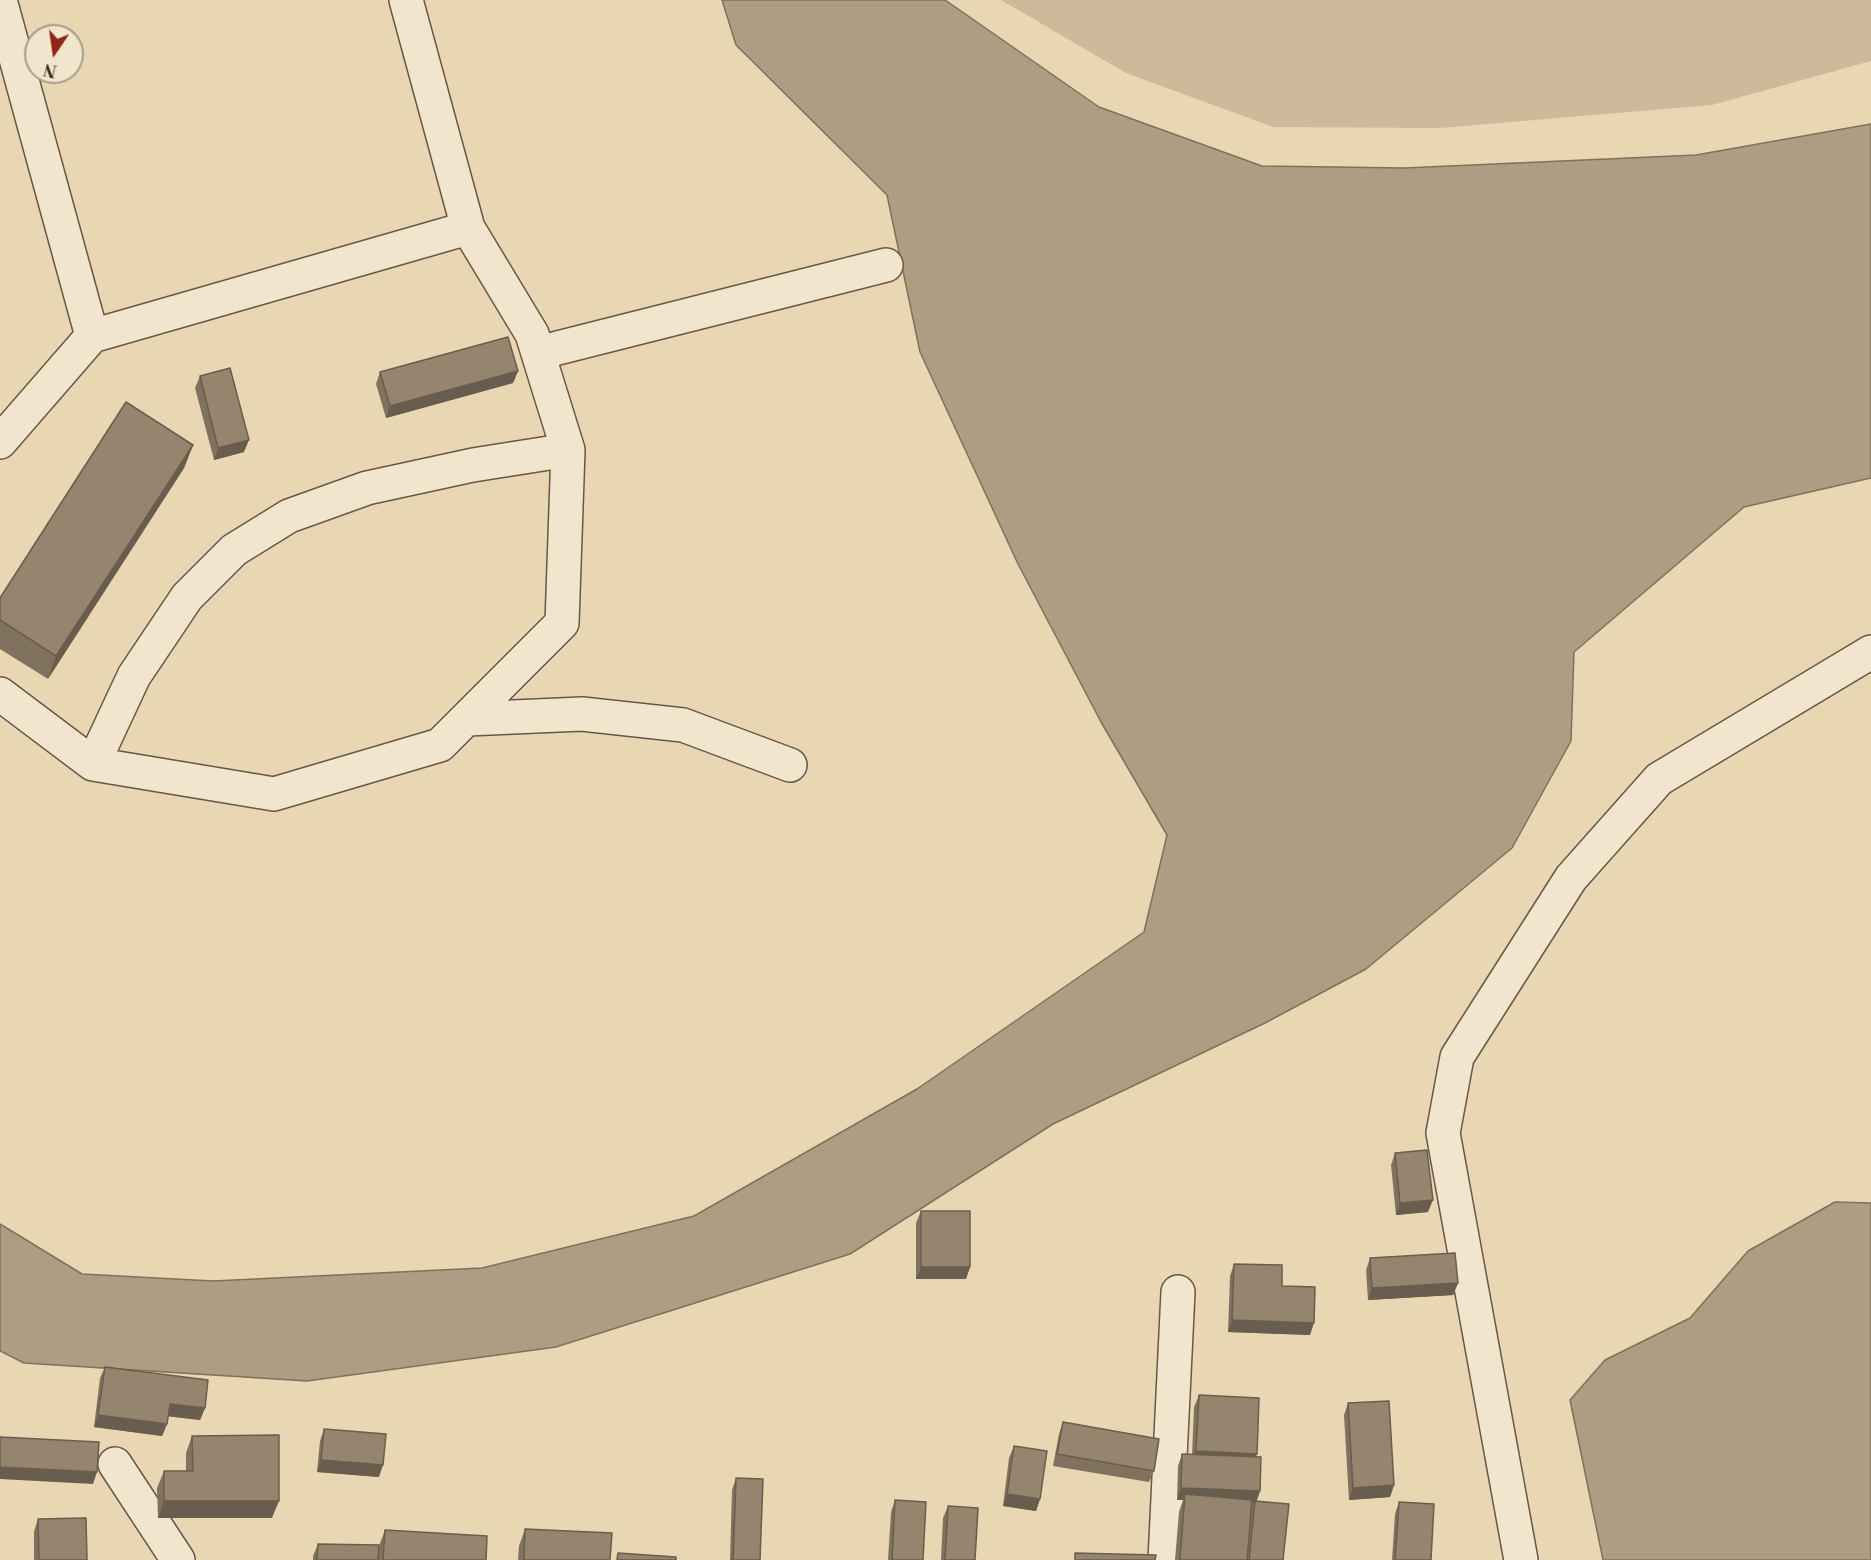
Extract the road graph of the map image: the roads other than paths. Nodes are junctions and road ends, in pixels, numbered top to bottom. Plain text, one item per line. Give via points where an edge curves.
1 (0, 0) edge
2 (406, 0) edge
3 (468, 228) junction
4 (886, 265) dead end
5 (92, 336) junction
6 (538, 353) junction
7 (0, 442) edge
8 (568, 450) junction
9 (1871, 652) edge
10 (0, 693) edge
11 (467, 719) junction
12 (93, 764) junction
13 (790, 765) dead end
14 (1178, 1292) dead end
15 (115, 1464) dead end
16 (178, 1560) edge
17 (1165, 1560) edge
18 (1521, 1560) edge

1 - 5 street
2 - 3 street
3 - 5 street
3 - 6 street via 532,334
4 - 6 street
5 - 7 street
6 - 8 street
8 - 11 street via 562,623
8 - 12 street via 368,488 289,516 234,550 187,597 147,656
9 - 18 street via 1659,779 1571,878 1457,1057 1443,1133
10 - 12 street
11 - 12 street via 440,745 274,794
11 - 13 street via 582,714 683,725
14 - 17 street
15 - 16 street

